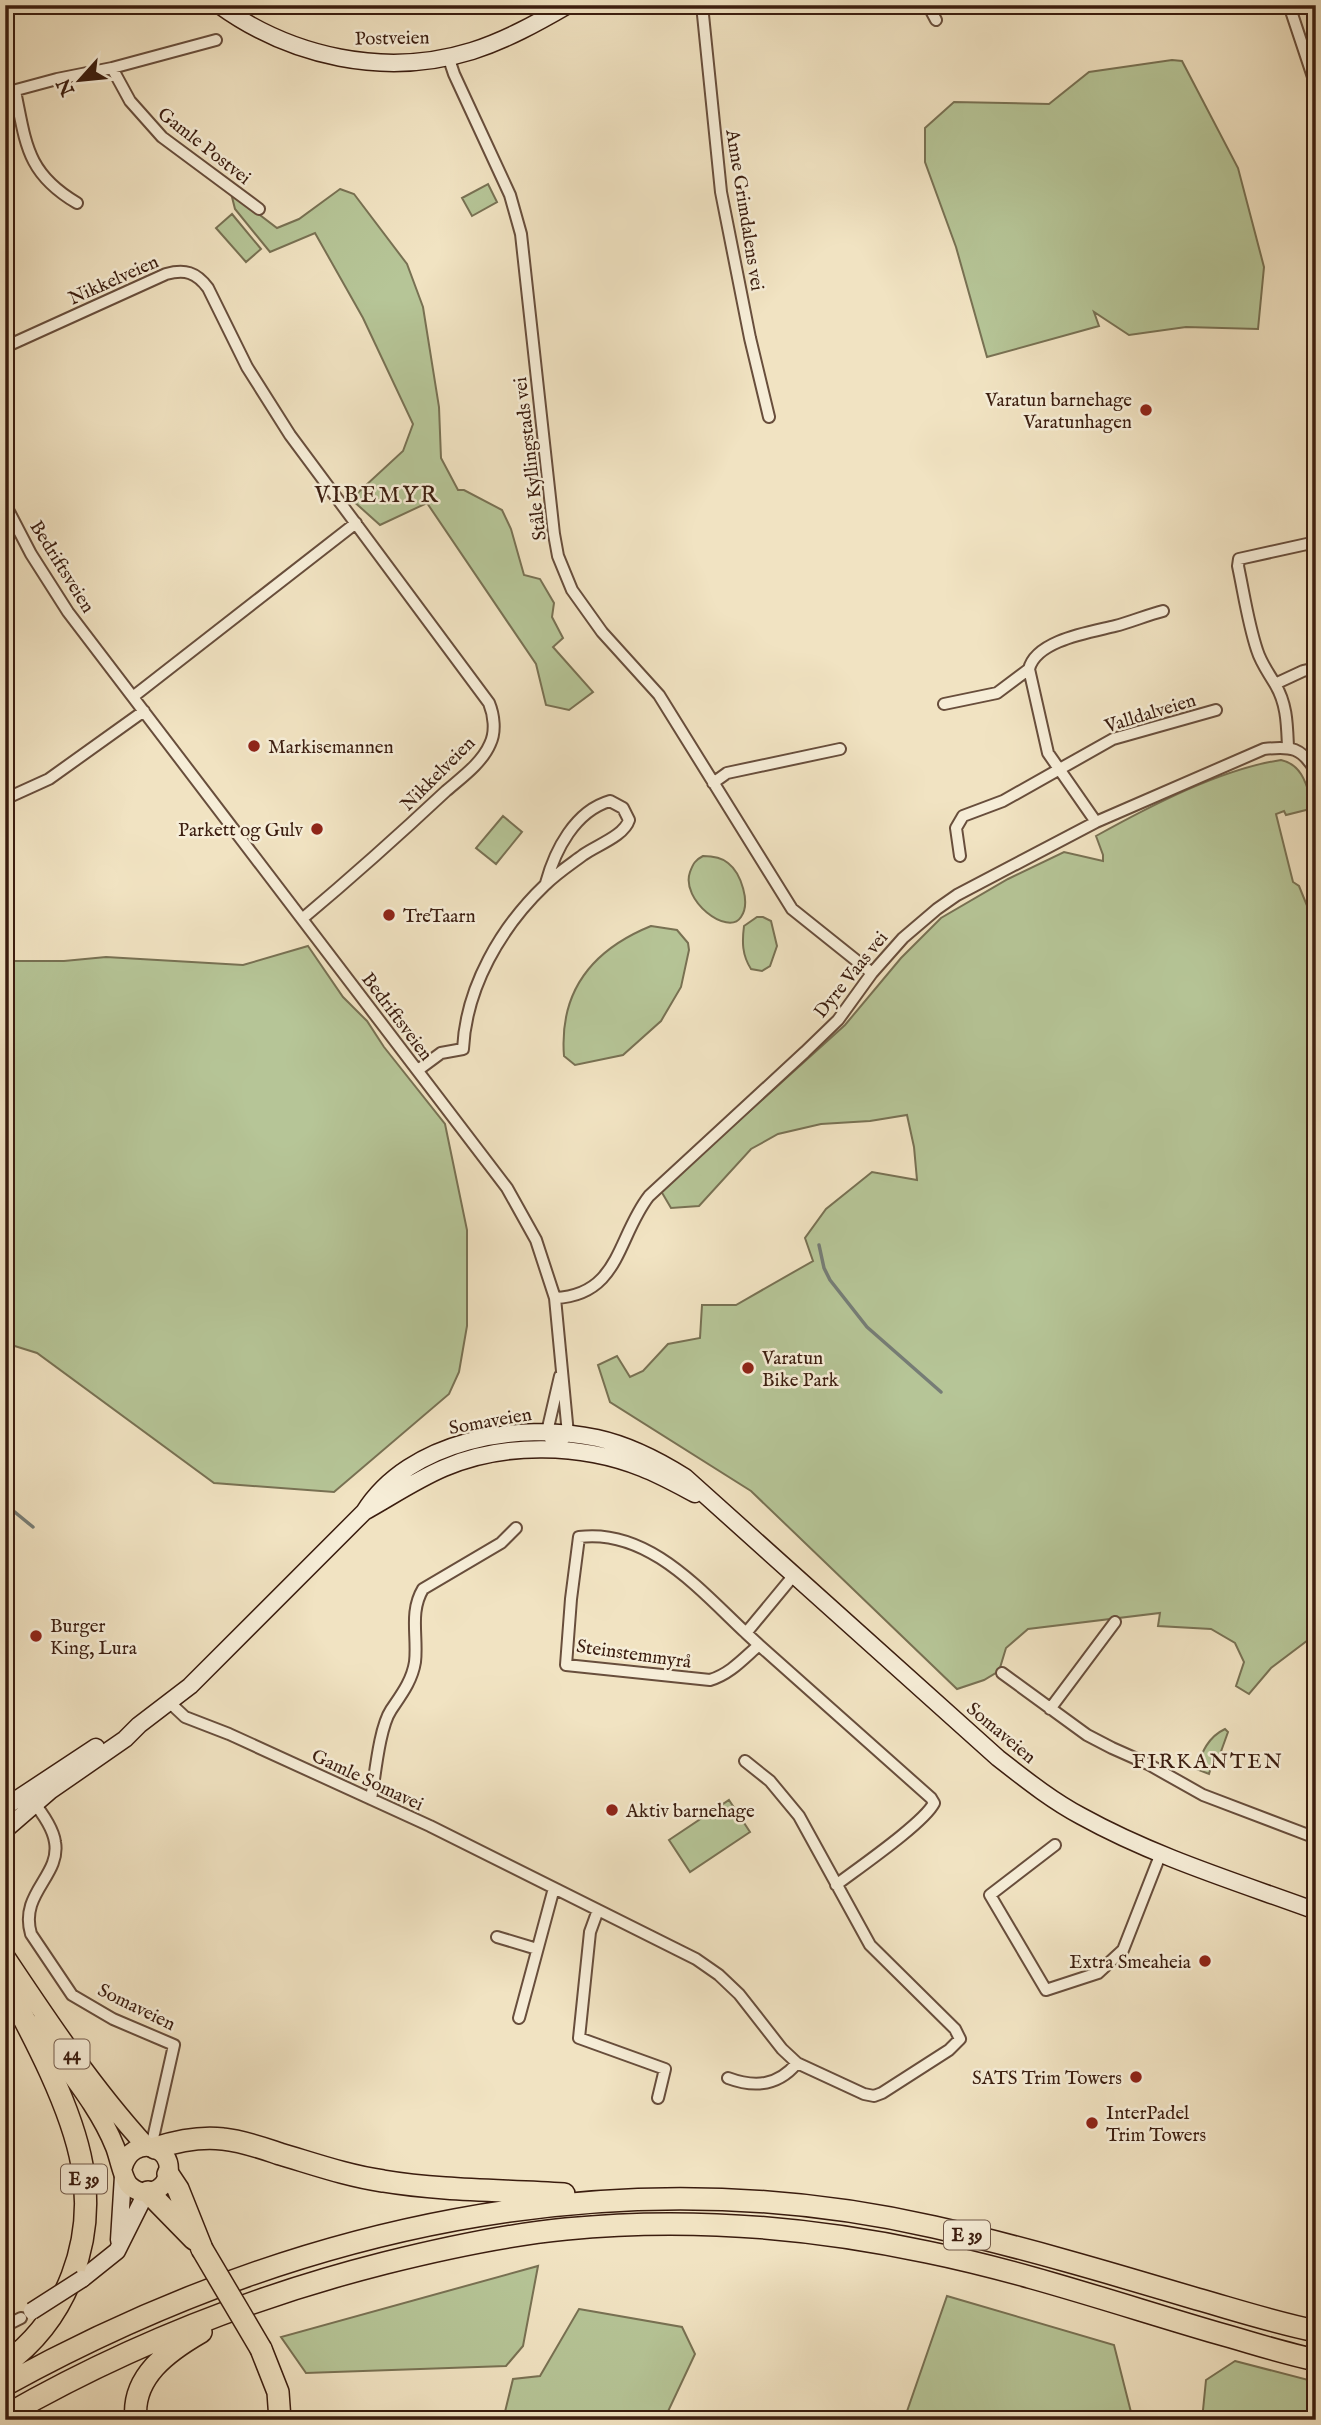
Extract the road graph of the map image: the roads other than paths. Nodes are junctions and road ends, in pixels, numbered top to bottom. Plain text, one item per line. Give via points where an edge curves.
1 (219, 5) edge
2 (568, 5) edge
3 (702, 5) edge
4 (928, 5) edge
5 (1289, 5) edge
6 (936, 20) dead end
7 (216, 40) dead end
8 (448, 56) junction
9 (112, 68) junction
10 (1316, 86) edge
11 (10, 92) edge
12 (77, 203) dead end
13 (259, 209) dead end
14 (5, 347) edge
15 (769, 417) dead end
16 (5, 504) edge
17 (356, 523) junction
18 (1316, 542) edge
19 (1163, 611) dead end
20 (1316, 668) edge
21 (1029, 669) junction
22 (1275, 684) junction
23 (134, 696) junction
24 (944, 704) dead end
25 (1216, 710) dead end
26 (144, 712) junction
27 (1288, 747) junction
28 (840, 749) dead end
29 (1059, 769) junction
30 (1316, 772) edge
31 (713, 783) junction
32 (5, 799) edge
33 (1097, 822) junction
34 (960, 856) dead end
35 (546, 883) junction
36 (302, 919) junction
37 (872, 973) junction
38 (418, 1070) junction
39 (555, 1298) junction
40 (561, 1370) junction
41 (547, 1432) junction
42 (568, 1434) junction
43 (555, 1450) junction
44 (713, 1503) junction
45 (364, 1512) junction
46 (516, 1528) dead end
47 (793, 1574) junction
48 (1115, 1622) dead end
49 (746, 1633) junction
50 (759, 1646) junction
51 (1002, 1674) dead end
52 (169, 1702) junction
53 (1050, 1709) junction
54 (745, 1761) dead end
55 (30, 1798) junction
56 (371, 1799) junction
57 (5, 1807) edge
58 (5, 1830) edge
59 (1316, 1838) edge
60 (1055, 1845) dead end
61 (1161, 1853) junction
62 (836, 1885) junction
63 (554, 1888) junction
64 (598, 1910) junction
65 (1316, 1911) edge
66 (497, 1937) dead end
67 (537, 1949) junction
68 (5, 1956) edge
69 (5, 1981) edge
70 (519, 2018) dead end
71 (797, 2063) junction
72 (728, 2078) dead end
73 (658, 2098) dead end
74 (151, 2147) junction
75 (123, 2171) junction
76 (168, 2174) junction
77 (147, 2192) junction
78 (608, 2199) junction
79 (202, 2249) junction
80 (117, 2251) junction
81 (267, 2297) junction
82 (26, 2315) joint
83 (5, 2326) edge
84 (1316, 2331) edge
85 (1316, 2360) edge
86 (5, 2364) edge
87 (5, 2385) edge
88 (5, 2416) edge
89 (136, 2420) edge
90 (280, 2420) edge

1 - 8 main road, Postveien via 257,29 320,55 391,62
2 - 8 main road, Postveien via 514,34
3 - 15 street, Anne Grimdalens vei via 722,192
4 - 6 street
5 - 10 street
7 - 9 street
8 - 31 street, Ståle Kyllingstads vei via 510,194 521,234 548,491 565,573 601,632 659,695
9 - 11 street
9 - 13 street, Gamle Postvei via 130,102 162,137
11 - 12 street via 33,163
14 - 17 street, Nikkelveien via 166,274 178,270 194,274 208,288 276,414
16 - 23 street, Bedriftsveien via 68,612
17 - 23 street
17 - 36 street, Nikkelveien via 481,689 493,711 494,727 490,745 474,766
18 - 22 street via 1239,559 1256,649
19 - 21 street via 1063,640 1039,654
20 - 22 street
21 - 24 street via 997,693
21 - 29 street via 1044,741
22 - 27 street via 1287,718
23 - 26 street, Bedriftsveien
25 - 29 street, Valldalveien via 1113,739
26 - 32 street via 49,779
26 - 36 street, Bedriftsveien
27 - 30 street via 1304,755
27 - 33 street, Dyre Vaas vei via 1264,749
28 - 31 street via 727,773
29 - 33 street
29 - 34 street, Valldalveien via 1003,801 963,816 956,828
31 - 37 street, Ståle Kyllingstads vei via 792,908
33 - 37 street, Dyre Vaas vei via 957,895 903,938
35 - 35 street via 625,828 629,820 623,808 610,801 578,819
35 - 38 street via 512,923 488,962 466,1016 463,1049 441,1053
36 - 38 street, Bedriftsveien
37 - 39 street, Dyre Vaas vei via 838,1020 649,1196 601,1280 575,1297
38 - 39 street, Bedriftsveien via 523,1213
39 - 40 street, Bedriftsveien
40 - 41 street, Bedriftsveien
40 - 42 street, Bedriftsveien
41 - 42 main road, Somaveien
41 - 43 street
41 - 45 main road, Somaveien via 482,1439 439,1451 394,1477
42 - 43 street
42 - 44 main road, Somaveien via 597,1438 644,1454 685,1476
43 - 44 main road, Somaveien via 641,1467
43 - 45 main road, Somaveien via 464,1461 426,1476
44 - 47 main road, Somaveien
45 - 52 main road, Somaveien
46 - 56 street via 501,1544 423,1589 417,1598 414,1666 384,1730
47 - 49 street
47 - 61 main road, Somaveien via 998,1758 1049,1797
48 - 53 street
49 - 50 street, Steinstemmyrå
49 - 50 street, Steinstemmyrå via 687,1578 649,1551 622,1540 579,1536 566,1665 710,1680 732,1670
50 - 62 street, Steinstemmyrå via 934,1803
51 - 53 street
52 - 55 main road, Somaveien via 50,1791
52 - 56 street, Gamle Somavei via 185,1717
53 - 59 street via 1087,1735 1203,1795
54 - 62 street, Gamle Somavei via 789,1801
55 - 57 main road, Somaveien
55 - 58 main road, Somaveien
55 - 74 street, Somaveien via 55,1840 52,1865 32,1901 31,1934 72,1995 113,2019 174,2045
56 - 63 street, Gamle Somavei
60 - 61 street via 990,1895 1046,1990 1098,1973 1123,1950
61 - 65 main road, Somaveien
62 - 71 street, Gamle Somavei via 870,1945 960,2039 874,2096
63 - 64 street, Gamle Somavei
63 - 67 street
64 - 71 street, Gamle Somavei via 719,1975
64 - 73 street via 590,1932 579,2038 665,2068
66 - 67 street
67 - 70 street
68 - 74 main road, 44 via 126,2124
69 - 75 main road, 44 via 89,2100 109,2133
69 - 86 highway, E 39 via 73,2131 86,2193 82,2241 72,2279 37,2337
71 - 72 street via 777,2081
74 - 75 main road via 130,2152
74 - 76 main road, 44 via 166,2159
74 - 78 highway, E 39 via 224,2139 380,2181
75 - 77 main road via 132,2188
75 - 80 main road
76 - 77 main road via 160,2187
76 - 79 highway
77 - 79 highway
77 - 80 main road
78 - 84 highway, E 39 via 744,2200 877,2215 1023,2249
78 - 87 highway, E 39 via 432,2223 317,2253 174,2303
79 - 90 highway, bridge via 261,2349 278,2392
80 - 82 main road, bridge
81 - 85 highway, E 39 via 437,2250 509,2237 567,2229 737,2225 870,2240 930,2252
81 - 88 highway, E 39 via 131,2350
81 - 89 highway, E 39 via 197,2334 155,2364 141,2386
82 - 83 street

